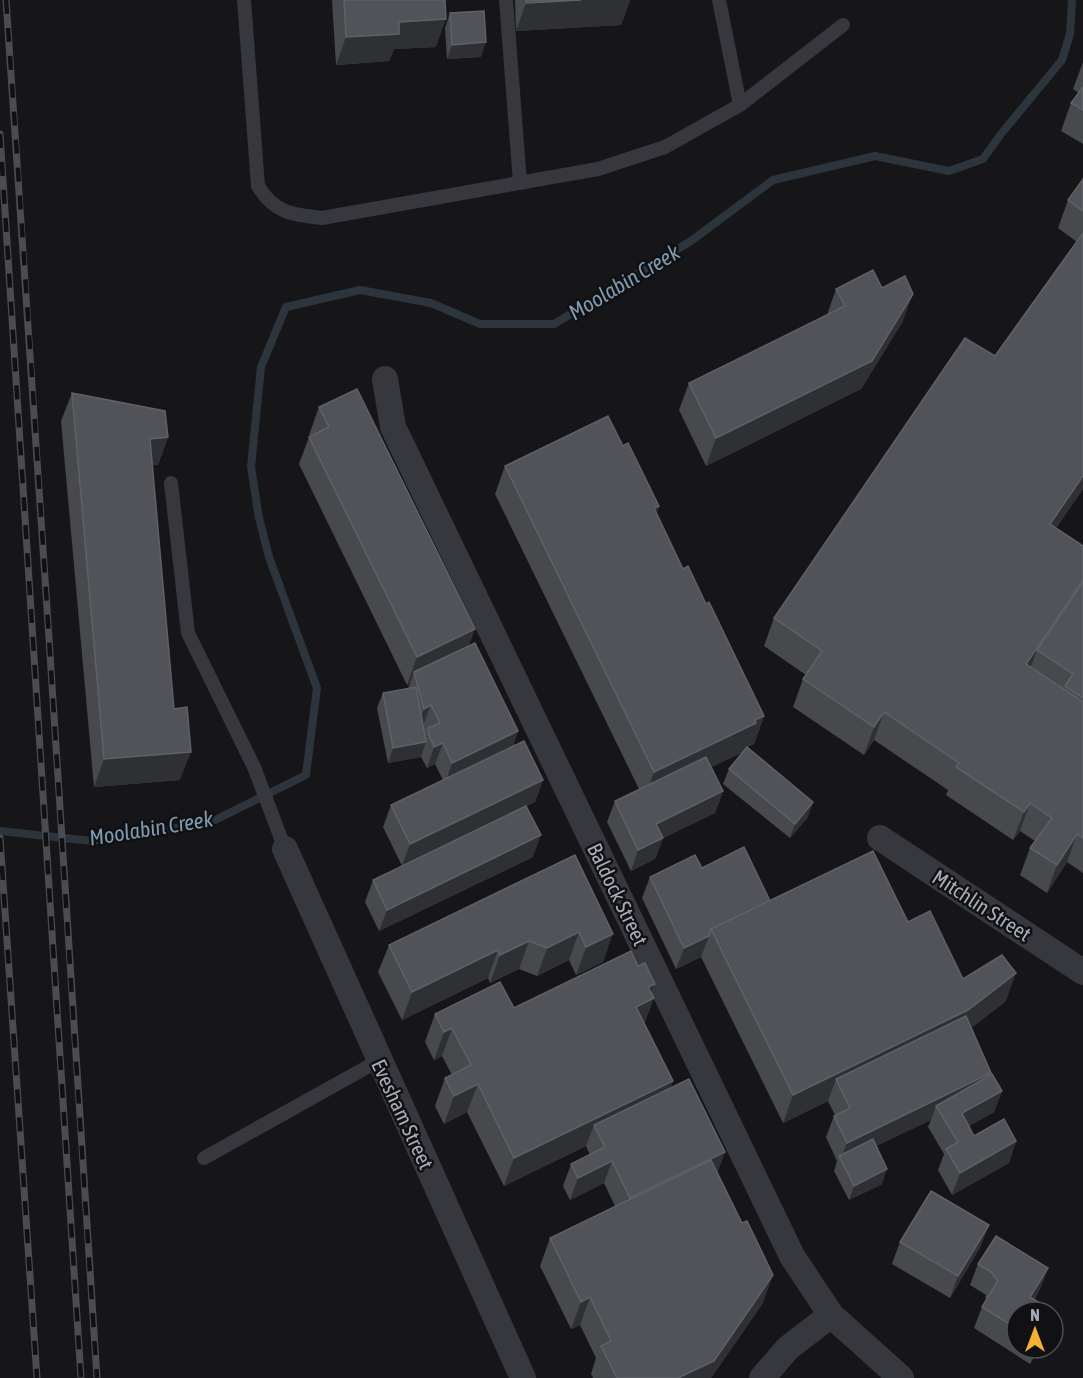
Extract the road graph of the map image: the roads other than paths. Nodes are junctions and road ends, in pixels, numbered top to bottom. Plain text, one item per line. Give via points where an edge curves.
1 (244, 0) edge
2 (507, 0) edge
3 (719, 0) edge
4 (843, 26) dead end
5 (740, 105) junction
6 (520, 183) junction
7 (385, 379) dead end
8 (171, 483) dead end
9 (880, 838) dead end
10 (285, 849) joint
11 (1083, 972) edge
12 (378, 1061) junction
13 (204, 1158) dead end
14 (831, 1315) junction
15 (523, 1378) edge
16 (762, 1378) edge
17 (901, 1378) edge

1 - 6 lane via 258,186 267,201 297,215 322,218
2 - 6 lane
3 - 5 lane
4 - 5 lane
5 - 6 lane via 665,147 598,169
7 - 14 street, Baldock Street via 393,427 792,1256
8 - 10 lane via 188,633 254,767
9 - 11 street, Mitchlin Street
10 - 12 street, Evesham Street
12 - 13 lane
12 - 15 street, Evesham Street
14 - 16 street via 788,1348
14 - 17 street, Baldock Street

